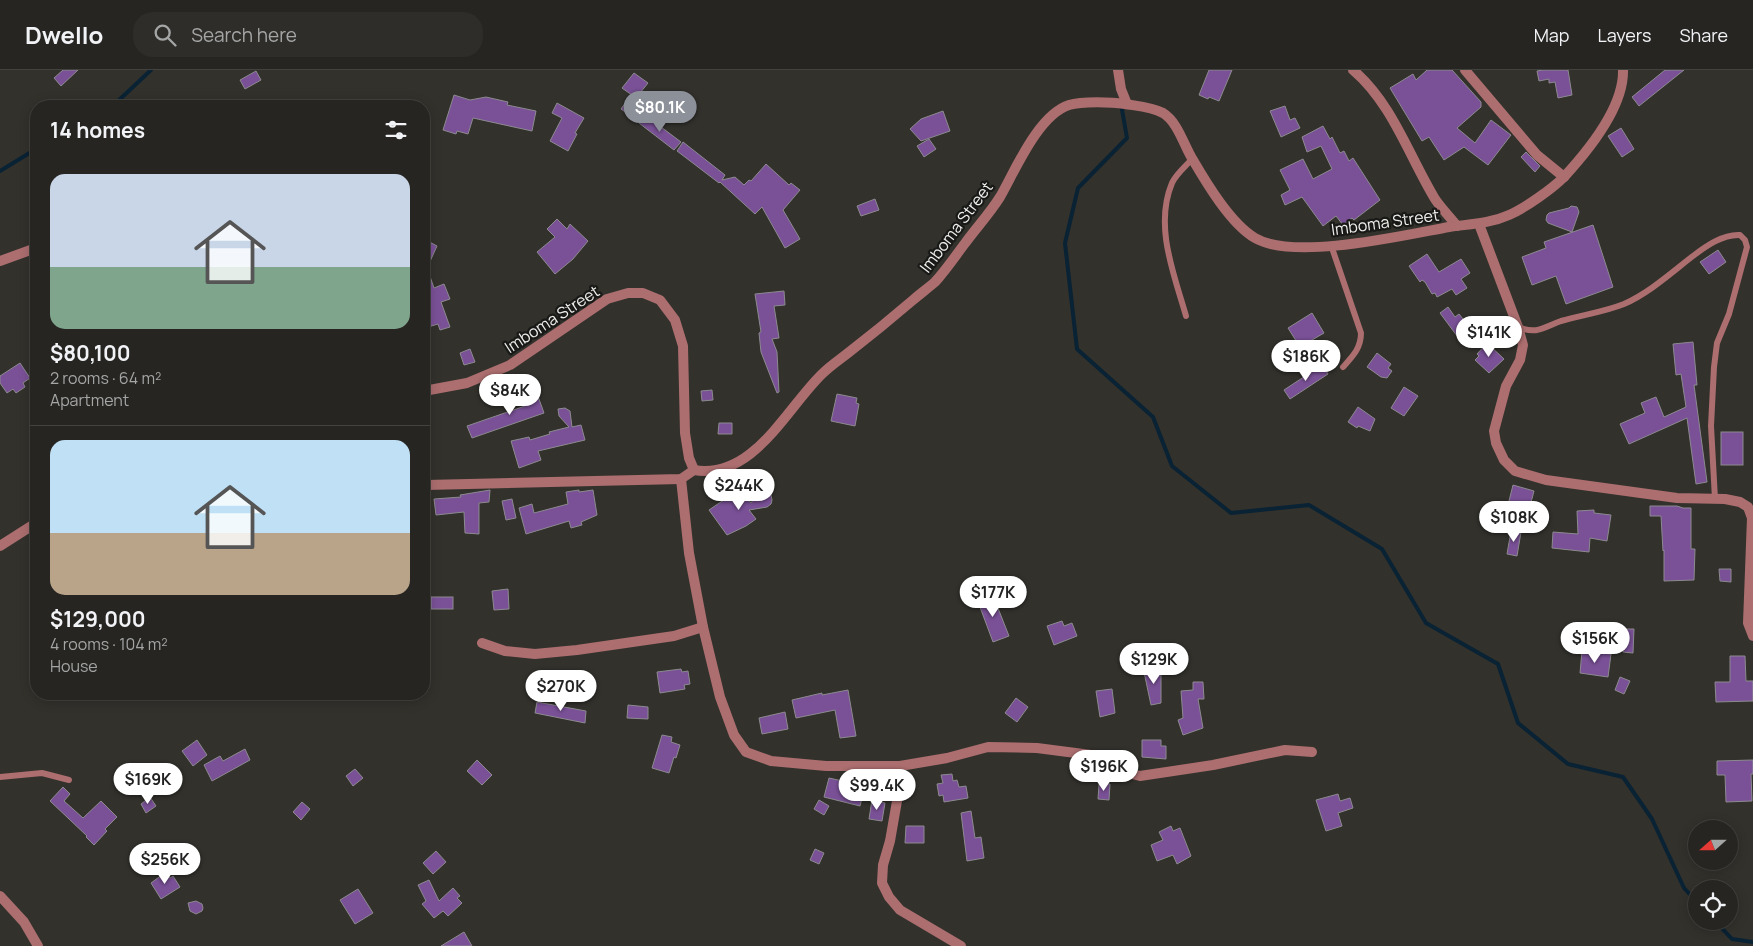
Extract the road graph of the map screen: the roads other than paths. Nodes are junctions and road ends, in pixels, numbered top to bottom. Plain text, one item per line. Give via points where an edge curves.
1 (1118, 70) edge
2 (1353, 70) edge
3 (1465, 70) edge
4 (1623, 70) edge
5 (1124, 104) junction
6 (1192, 159) junction
7 (1564, 177) junction
8 (1479, 224) junction
9 (1457, 226) junction
10 (1331, 245) junction
11 (30, 250) edge
12 (0, 260) edge
13 (1186, 316) dead end
14 (1518, 327) junction
15 (1343, 367) dead end
16 (430, 390) edge
17 (694, 470) junction
18 (681, 478) junction
19 (430, 485) edge
20 (1715, 499) junction
21 (30, 527) edge
22 (0, 546) edge
23 (703, 627) junction
24 (1753, 636) edge
25 (482, 643) dead end
26 (1312, 752) dead end
27 (900, 766) junction
28 (0, 776) edge
29 (70, 780) dead end
30 (0, 896) edge
31 (38, 946) edge
32 (961, 946) edge

1 - 5 street
2 - 9 street via 1367,82 1400,132 1436,200
3 - 7 street via 1537,154
4 - 7 street, Imboma Street via 1617,100 1602,128
5 - 6 street, Imboma Street via 1165,114
5 - 17 street, Imboma Street via 1069,105 1049,118 1024,152 998,199 935,282 822,374 767,440 726,468 706,472
6 - 10 street, Imboma Street via 1228,213 1257,240 1300,247
6 - 13 lane via 1173,181 1164,210 1168,250
7 - 8 street, Imboma Street via 1510,215
8 - 9 street, Imboma Street
8 - 14 street
9 - 10 street, Imboma Street via 1356,244
10 - 15 lane via 1361,333 1357,352
11 - 12 street
14 - 20 street via 1522,345 1520,360 1506,386 1494,430 1504,460 1515,471 1546,480 1677,498
14 - 20 lane via 1538,330 1624,304 1701,249 1724,237 1740,235 1747,246 1729,314 1717,343 1714,367 1711,426
16 - 17 street, Imboma Street via 467,383 510,365 607,299 643,293 660,300 675,320 683,346 685,433
17 - 18 street
18 - 19 street
18 - 23 street via 689,553
20 - 24 street via 1740,502 1748,507 1752,518 1748,623
21 - 22 street
23 - 25 street via 674,636 535,654 505,651
23 - 27 street via 720,697 734,735 746,752 780,762
26 - 27 street via 1285,750 1140,776 1121,771 1091,755 1037,748 988,747
27 - 32 street via 882,883 900,910
28 - 29 lane via 42,773
30 - 31 street via 24,922

